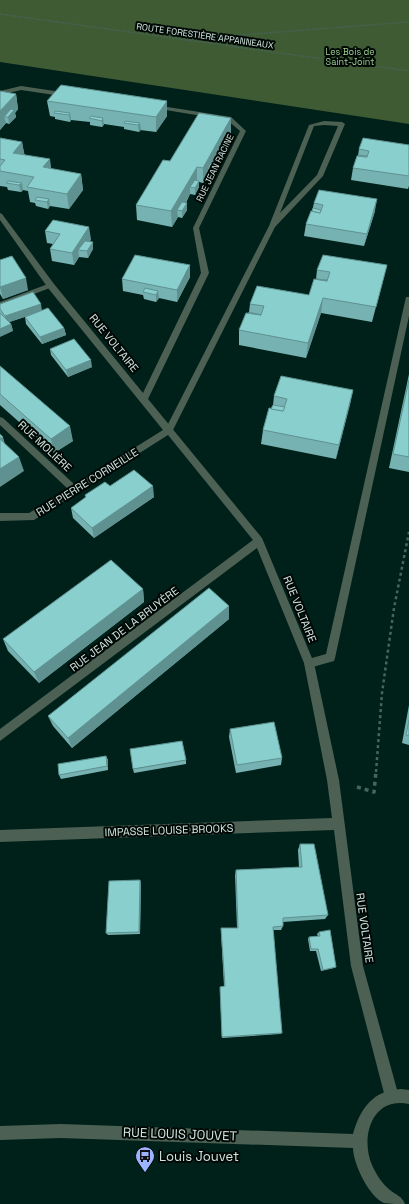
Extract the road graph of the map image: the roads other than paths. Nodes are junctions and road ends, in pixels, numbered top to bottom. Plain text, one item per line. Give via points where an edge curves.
1 (0, 93) edge
2 (75, 96) edge
3 (144, 106) edge
4 (0, 215) edge
5 (272, 226) junction
6 (51, 286) junction
7 (409, 300) edge
8 (0, 305) edge
9 (144, 399) junction
10 (0, 420) edge
11 (169, 430) junction
12 (74, 490) junction
13 (0, 517) edge
14 (260, 541) junction
15 (309, 663) junction
16 (1, 735) edge
17 (338, 824) junction
18 (0, 836) edge
19 (392, 1097) junction
20 (409, 1097) edge
21 (0, 1133) edge
22 (360, 1140) junction
23 (398, 1204) edge

1 - 2 street via 21,88
3 - 9 street, RUE JEAN RACINE via 229,118 244,131 196,228 205,272
4 - 6 street, RUE VOLTAIRE
5 - 5 street via 320,176 342,124 312,125
5 - 11 street
6 - 8 street
6 - 9 street, RUE VOLTAIRE
7 - 15 street via 330,658
9 - 11 street, RUE VOLTAIRE
10 - 12 street, RUE MOLIÈRE
11 - 12 street, RUE PIERRE CORNEILLE
11 - 14 street, RUE VOLTAIRE
12 - 13 street, RUE PIERRE CORNEILLE via 31,517
14 - 15 street, RUE VOLTAIRE
14 - 16 street, RUE JEAN DE LA BRUYÈRE
15 - 17 street, RUE VOLTAIRE via 333,780
17 - 18 street, IMPASSE LOUISE BROOKS
17 - 19 street, RUE VOLTAIRE via 357,966
19 - 20 street
19 - 22 street via 379,1102 370,1111 363,1125
21 - 22 street, RUE LOUIS JOUVET via 61,1131
22 - 23 street via 361,1158 367,1175 376,1189

